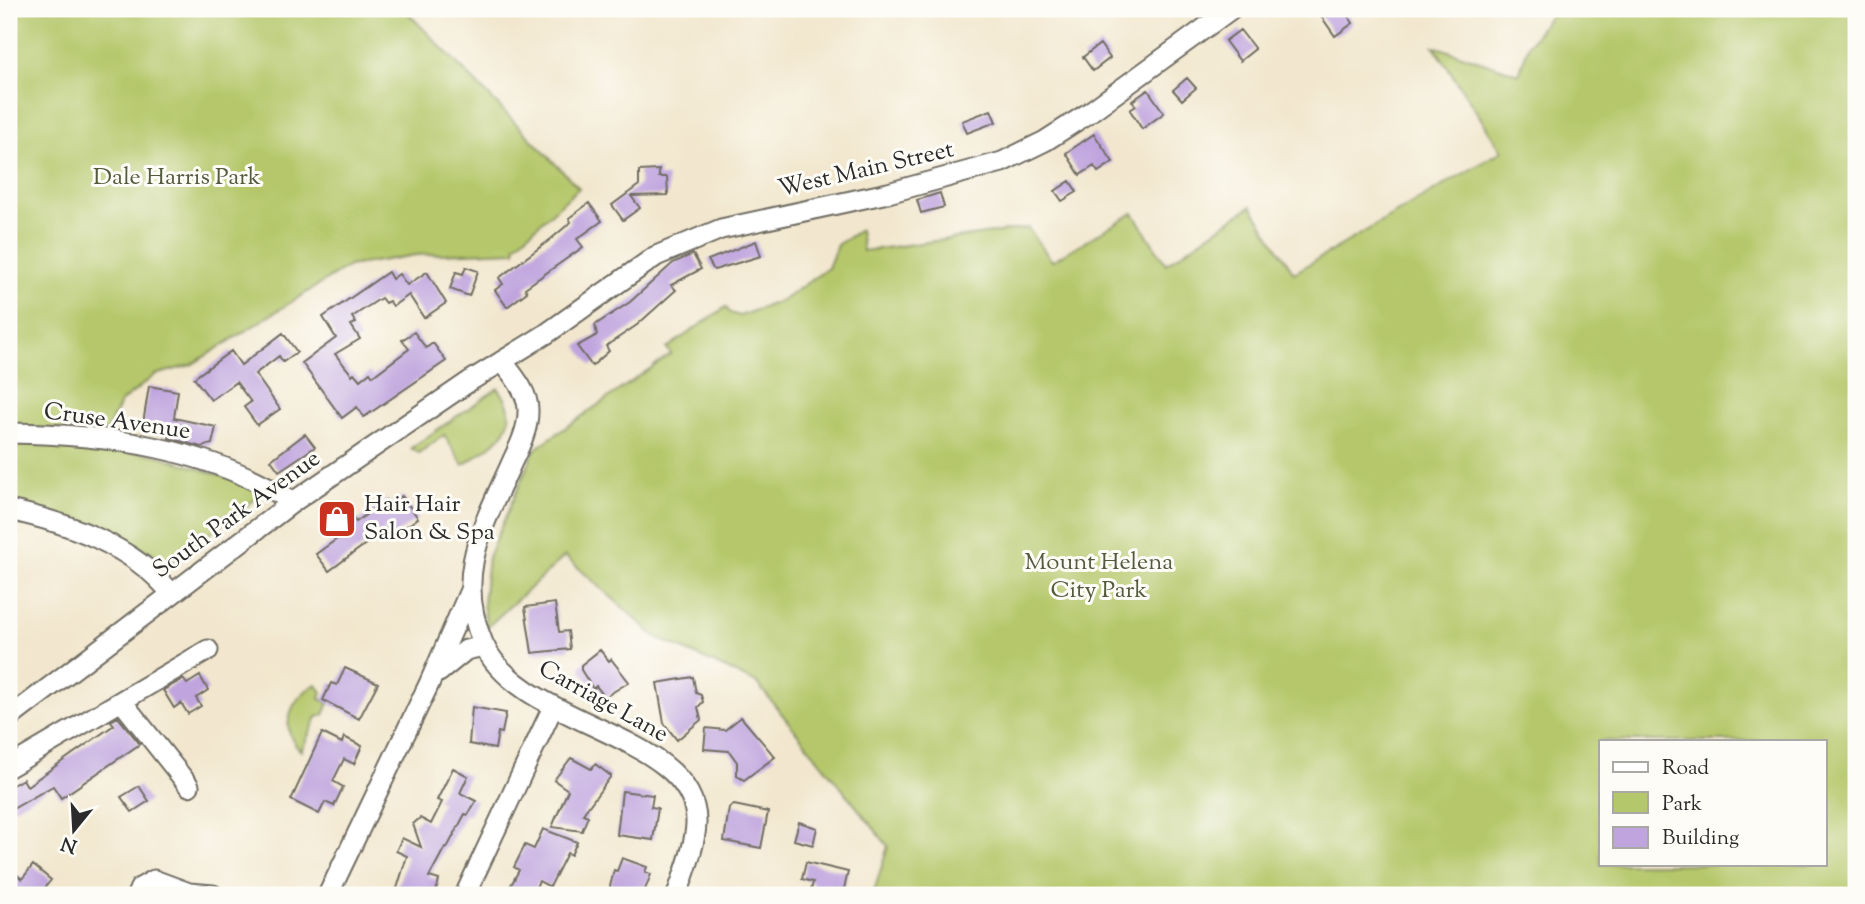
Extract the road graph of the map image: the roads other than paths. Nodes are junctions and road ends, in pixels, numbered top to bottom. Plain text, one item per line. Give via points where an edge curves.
1 (1231, 9) edge
2 (502, 361) junction
3 (9, 433) edge
4 (293, 502) junction
5 (9, 510) edge
6 (471, 588) junction
7 (171, 593) junction
8 (484, 646) junction
9 (208, 650) dead end
10 (429, 684) junction
11 (123, 703) junction
12 (553, 707) junction
13 (9, 719) edge
14 (9, 767) edge
15 (189, 786) dead end
16 (137, 895) edge
17 (213, 895) edge
18 (328, 895) edge
19 (465, 895) edge
20 (677, 895) edge

1 - 2 street, West Main Street via 1087,114 1024,152 957,176 699,235 656,256
2 - 4 street, South Park Avenue
2 - 6 street, Carriage Lane via 517,379 528,411 524,436 477,540
3 - 4 street, Cruse Avenue via 87,438 168,451 261,482
4 - 7 street, South Park Avenue
5 - 7 street via 116,546 152,570
6 - 8 street, Carriage Lane
6 - 10 street
7 - 13 street, South Park Avenue
8 - 10 street via 454,657
8 - 12 street, Carriage Lane via 509,676
9 - 11 street
10 - 18 street
11 - 14 street
11 - 15 street
12 - 19 street
12 - 20 street, Carriage Lane via 674,769 692,795 696,825
16 - 17 street via 155,880 189,893

